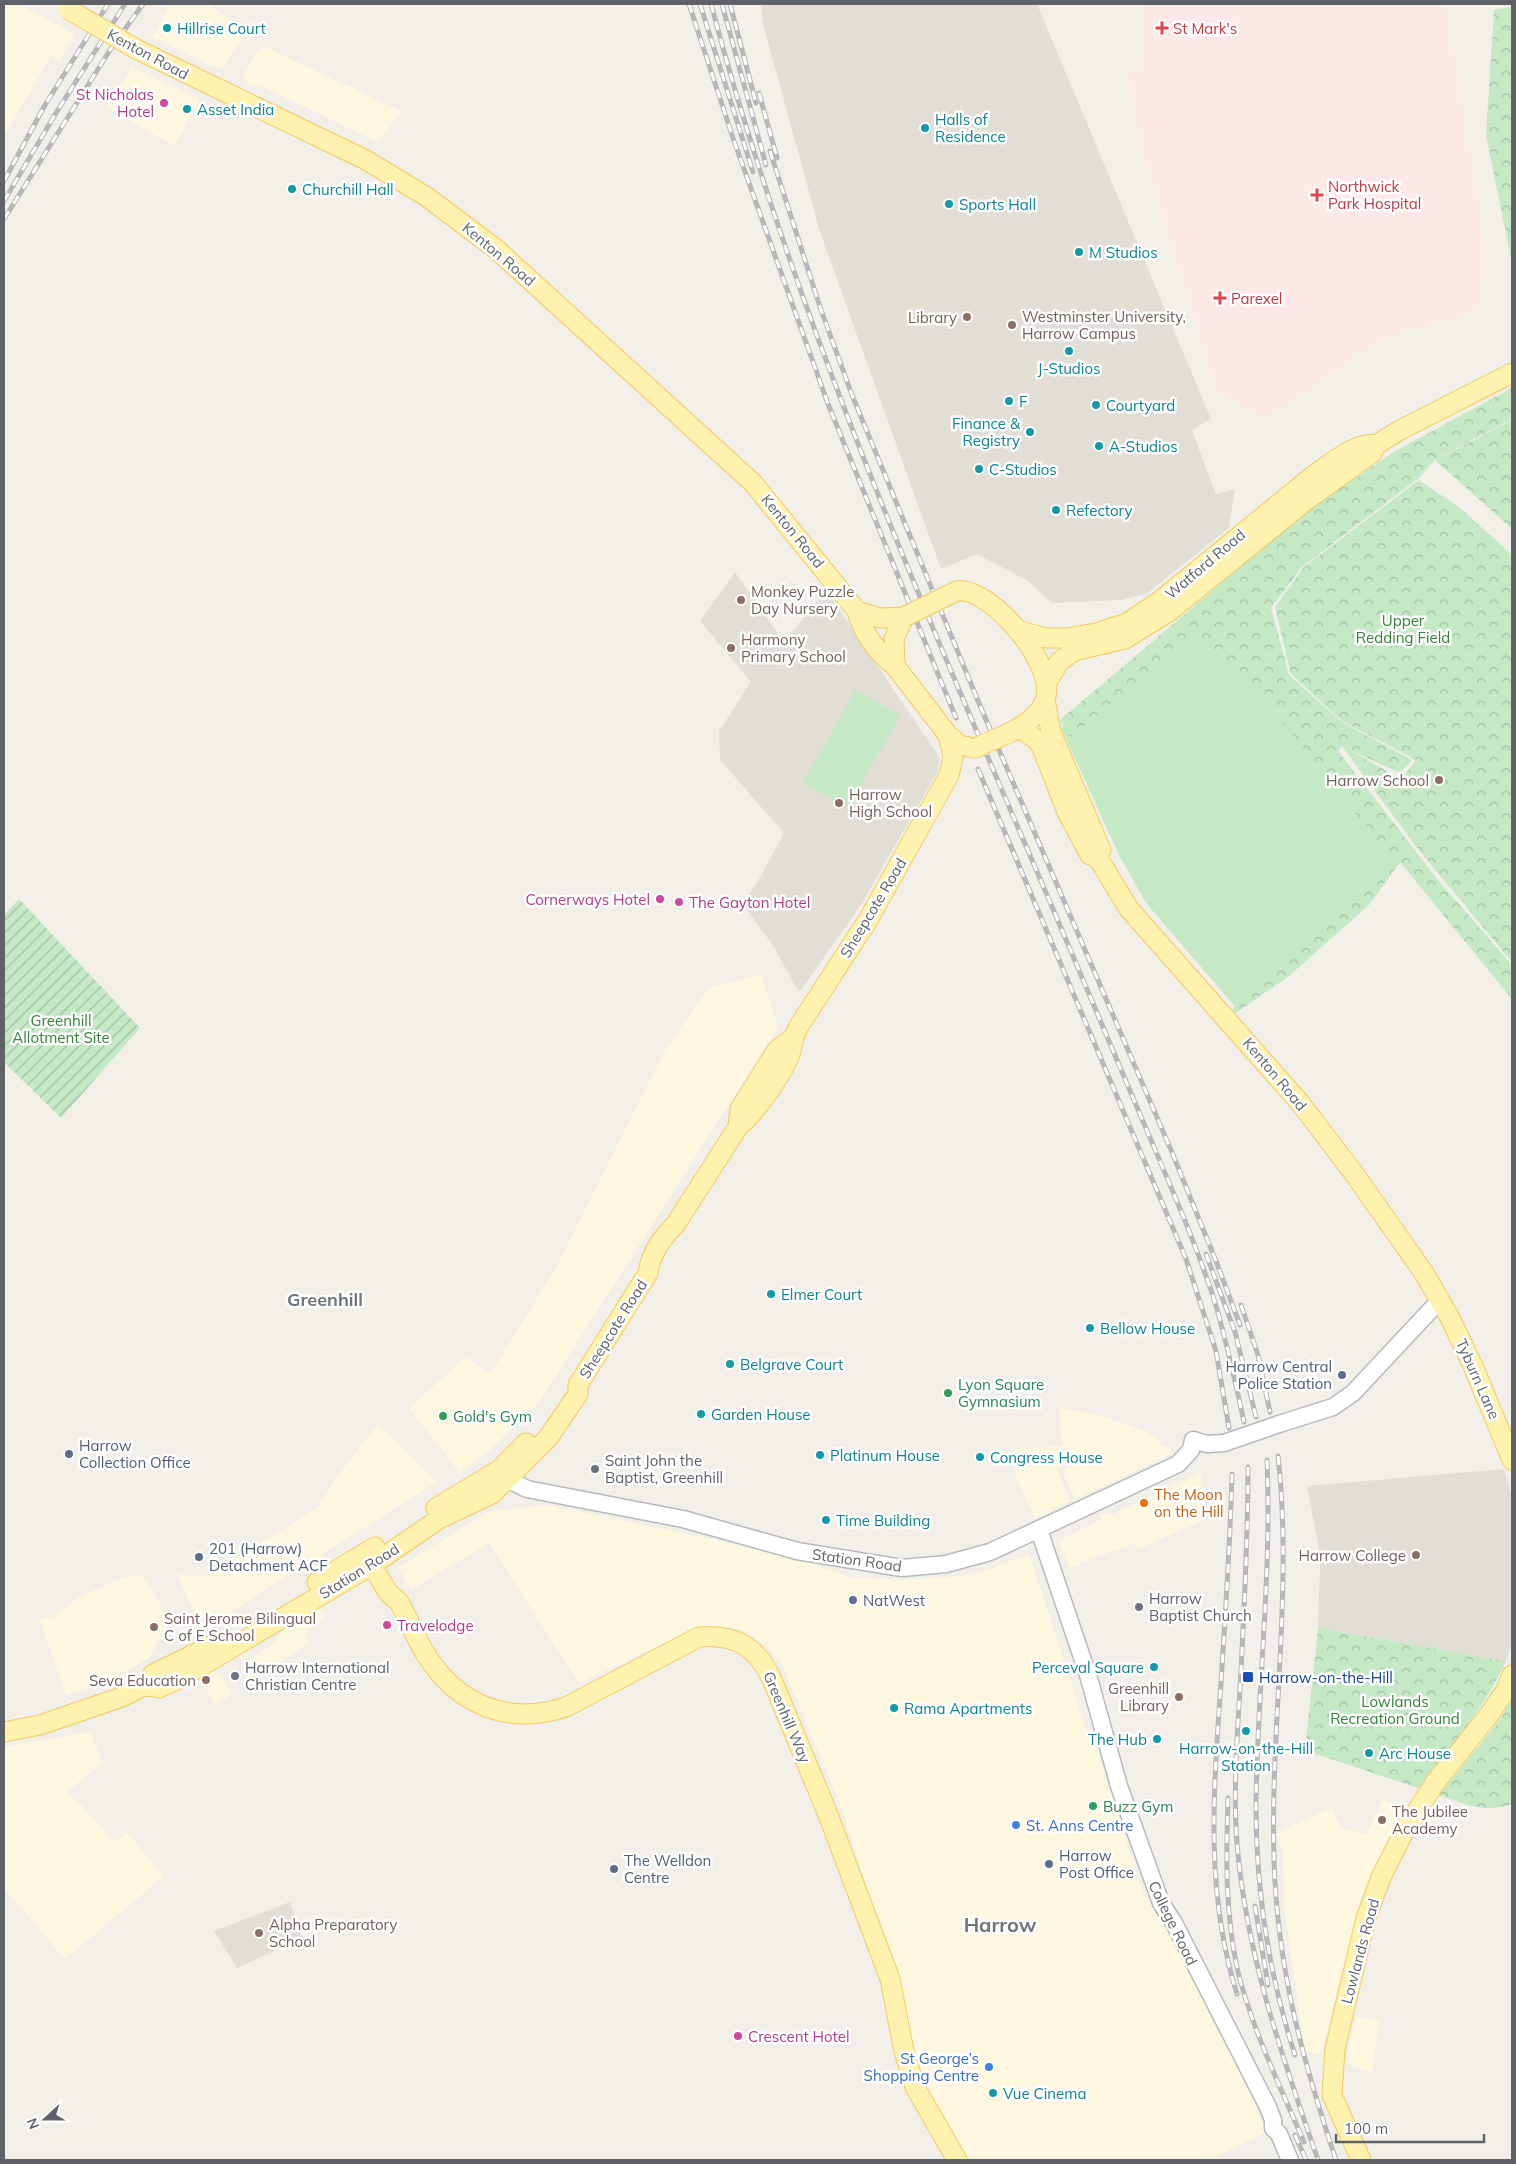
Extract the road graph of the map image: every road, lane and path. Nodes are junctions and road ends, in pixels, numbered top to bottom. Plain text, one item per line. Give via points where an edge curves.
1 (63, 6) edge
2 (1512, 373) edge
3 (1376, 445) junction
4 (857, 611) junction
5 (904, 617) junction
6 (1017, 630) junction
7 (895, 666) junction
8 (1046, 691) junction
9 (1013, 731) junction
10 (948, 736) junction
11 (975, 748) junction
12 (949, 775) junction
13 (1098, 858) junction
14 (1440, 1300) junction
15 (1512, 1460) edge
16 (504, 1475) junction
17 (462, 1501) joint
18 (1039, 1530) junction
19 (374, 1555) junction
20 (1512, 1675) edge
21 (4, 1732) edge
22 (1334, 2086) junction
23 (957, 2160) edge
24 (1290, 2160) edge
25 (1361, 2160) edge
26 (1373, 2160) edge

1 - 4 main road, Kenton Road, bridge via 136,49 366,160 427,197 496,249 753,483
2 - 3 main road, Watford Road
3 - 6 main road, Watford Road via 1367,443 1314,475 1161,600 1127,623 1067,638 1046,638
3 - 8 main road, Watford Road via 1372,453 1304,502 1170,611 1130,637 1074,651 1059,662
4 - 5 main road via 880,618
4 - 7 main road, Kenton Road via 861,625 883,657
5 - 6 main road, bridge via 957,591 975,593
5 - 7 main road via 894,639
6 - 8 main road via 1039,659
7 - 10 main road
8 - 9 main road via 1034,716
8 - 13 main road, Kenton Road via 1050,732 1101,850
9 - 11 main road, bridge
9 - 13 main road, Kenton Road via 1037,740 1070,819 1090,855
10 - 11 main road via 960,746
10 - 12 main road, Sheepcote Road via 954,758
11 - 12 main road, Sheepcote Road
12 - 16 main road, Sheepcote Road via 868,920 792,1039 777,1050 740,1109 738,1127 675,1225 673,1241 658,1266 648,1272 578,1385 570,1388
13 - 14 main road, Kenton Road via 1130,908 1306,1111 1360,1182
14 - 15 main road, Tyburn Lane via 1473,1366
14 - 18 main road, Station Road, bridge via 1352,1393 1333,1407 1224,1443 1207,1444 1193,1440 1191,1450 1178,1464
16 - 17 main road, Sheepcote Road
16 - 18 main road, Station Road via 527,1489 682,1519 797,1551 902,1568 964,1560 1006,1546
17 - 19 main road, Station Road via 439,1519
18 - 24 main road, College Road via 1088,1675 1108,1751 1160,1903 1174,1924 1268,2107 1273,2128
19 - 21 main road, Station Road via 244,1628 153,1674 146,1685 88,1710
19 - 23 main road, Greenhill Way via 400,1590 398,1600 426,1655 442,1677 464,1696 485,1708 515,1714 546,1713 566,1706 699,1638 733,1638 753,1651 773,1682 872,1929 890,1979 904,2051 915,2087
20 - 22 main road, Lowlands Road via 1489,1715 1434,1784 1392,1854 1373,1895 1335,2049
22 - 25 main road, Lowlands Road via 1332,2095
22 - 26 main road, Lowlands Road

